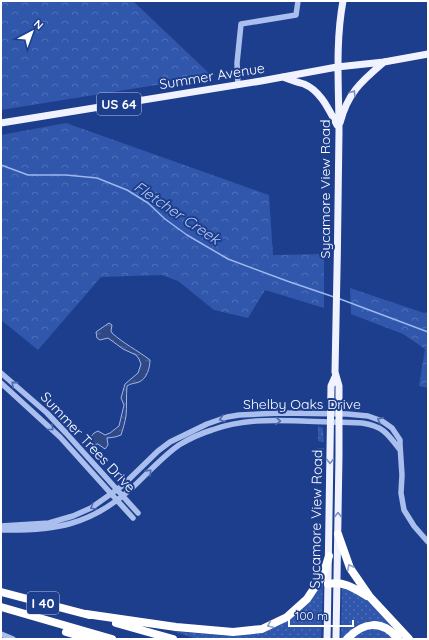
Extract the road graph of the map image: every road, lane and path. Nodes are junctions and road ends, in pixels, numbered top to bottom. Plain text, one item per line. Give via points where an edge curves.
1 (298, 1) edge
2 (343, 1) edge
3 (428, 54) edge
4 (384, 62) junction
5 (337, 67) junction
6 (283, 77) junction
7 (238, 85) junction
8 (1, 123) edge
9 (339, 129) junction
10 (1, 373) edge
11 (1, 383) edge
12 (334, 418) junction
13 (117, 490) junction
14 (111, 494) junction
15 (122, 496) junction
16 (116, 500) junction
17 (138, 513) dead end
18 (133, 518) dead end
19 (1, 526) edge
20 (1, 530) edge
21 (338, 534) junction
22 (428, 542) edge
23 (329, 556) junction
24 (337, 582) junction
25 (328, 584) junction
26 (1, 592) edge
27 (370, 598) junction
28 (1, 608) edge
29 (86, 614) junction
30 (1, 634) edge
31 (13, 639) edge
32 (90, 639) edge
33 (112, 639) edge
34 (173, 639) edge
35 (327, 639) edge
36 (336, 639) edge
37 (347, 639) edge
38 (398, 639) edge
39 (409, 639) edge

1 - 7 street via 296,15 241,24 236,63
2 - 5 main road, Sycamore View Road
3 - 4 main road, Summer Avenue / US 64
4 - 5 main road, Summer Avenue / US 64
9 -> 4 main road via 349,99 359,84
5 - 6 main road, Summer Avenue / US 64
5 - 9 main road, Sycamore View Road
6 - 7 main road, Summer Avenue / US 64
6 - 9 main road via 305,85 323,99
7 - 8 main road, Summer Avenue / US 64
9 - 12 main road, Sycamore View Road via 335,377 338,386
13 -> 10 street, Summer Trees Drive via 47,413
11 -> 14 street, Summer Trees Drive via 60,437
12 -> 13 street, Shelby Oaks Drive via 281,413 227,417 170,442
15 -> 12 street, Shelby Oaks Drive via 180,444 211,430 234,423 264,420
21 -> 12 main road, Sycamore View Road
12 - 22 street, Shelby Oaks Drive via 377,426 390,436 400,450 404,510
12 -> 23 main road, Sycamore View Road
13 - 14 street, Shelby Oaks Drive
13 - 15 street, Summer Trees Drive
14 - 16 street, Summer Trees Drive
14 -> 19 street, Shelby Oaks Drive via 91,508 49,523
15 - 16 street, Shelby Oaks Drive
15 - 17 street, Summer Trees Drive
16 - 18 street, Summer Trees Drive
16 - 20 street, Shelby Oaks Drive via 83,520 65,526 40,530
21 - 24 main road, Sycamore View Road
27 -> 21 highway via 350,568
23 - 25 main road, Sycamore View Road
23 -> 29 highway via 322,575 308,599 287,618 262,629 233,632
24 - 25 highway
24 - 27 highway via 353,587
24 - 36 main road, Sycamore View Road
25 - 35 main road, Sycamore View Road
26 - 29 highway, I 40
27 - 39 highway
28 - 32 highway via 24,619
28 - 33 highway, I 40
29 - 34 highway, I 40
30 - 31 street
37 - 38 highway via 354,631 369,625 377,625 391,631

